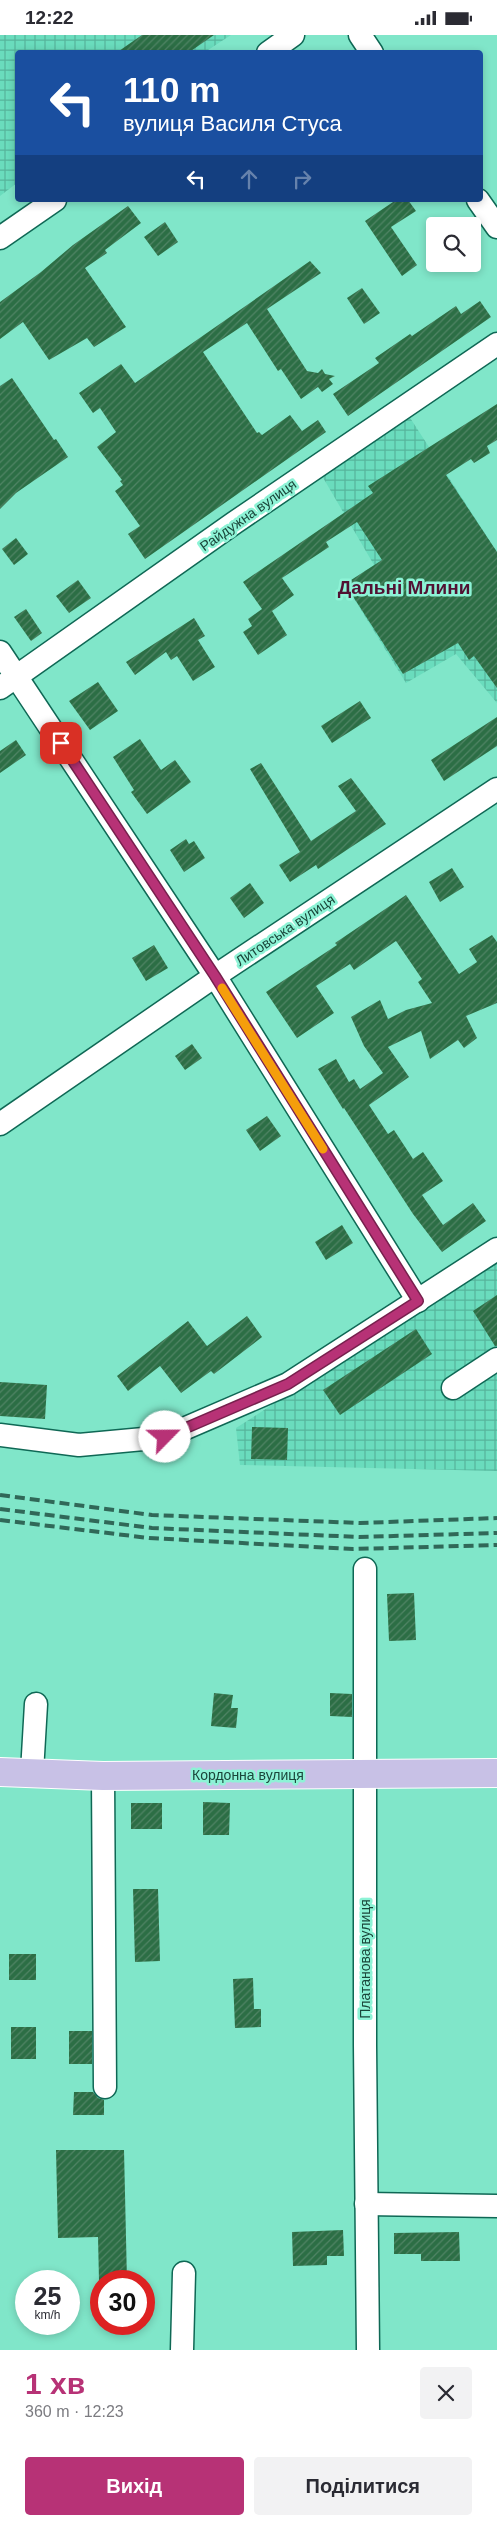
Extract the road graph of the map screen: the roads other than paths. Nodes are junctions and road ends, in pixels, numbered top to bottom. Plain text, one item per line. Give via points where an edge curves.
1 (293, 35) edge
2 (360, 35) edge
3 (272, 50) edge
4 (370, 50) edge
5 (52, 202) edge
6 (479, 202) edge
7 (497, 227) edge
8 (0, 238) edge
9 (497, 344) edge
10 (0, 653) edge
11 (8, 682) edge
12 (497, 789) edge
13 (215, 976) junction
14 (0, 1124) edge
15 (497, 1249) edge
16 (418, 1301) junction
17 (497, 1359) edge
18 (453, 1387) dead end
19 (0, 1435) edge
20 (365, 1569) dead end
21 (36, 1704) dead end
22 (0, 1771) edge
23 (32, 1772) junction
24 (497, 1773) edge
25 (365, 1774) junction
26 (103, 1776) junction
27 (105, 2087) dead end
28 (366, 2204) junction
29 (497, 2206) edge
30 (184, 2273) dead end
31 (182, 2350) edge
32 (368, 2350) edge

1 - 3 street
2 - 4 street
5 - 8 street
6 - 7 street
9 - 11 street, Райдужна вулиця
10 - 11 street
11 - 13 street
12 - 13 street, Литовська вулиця
13 - 14 street, Литовська вулиця
13 - 16 street
15 - 16 street
16 - 19 street via 288,1384 165,1437 79,1445
17 - 18 street
20 - 25 street, Платанова вулиця
21 - 23 street
22 - 23 main road, Кордонна вулиця
23 - 26 main road, Кордонна вулиця
24 - 25 main road, Кордонна вулиця
25 - 26 main road, Кордонна вулиця
25 - 28 street, Платанова вулиця
26 - 27 street
28 - 29 street
28 - 32 street, Платанова вулиця
30 - 31 street

